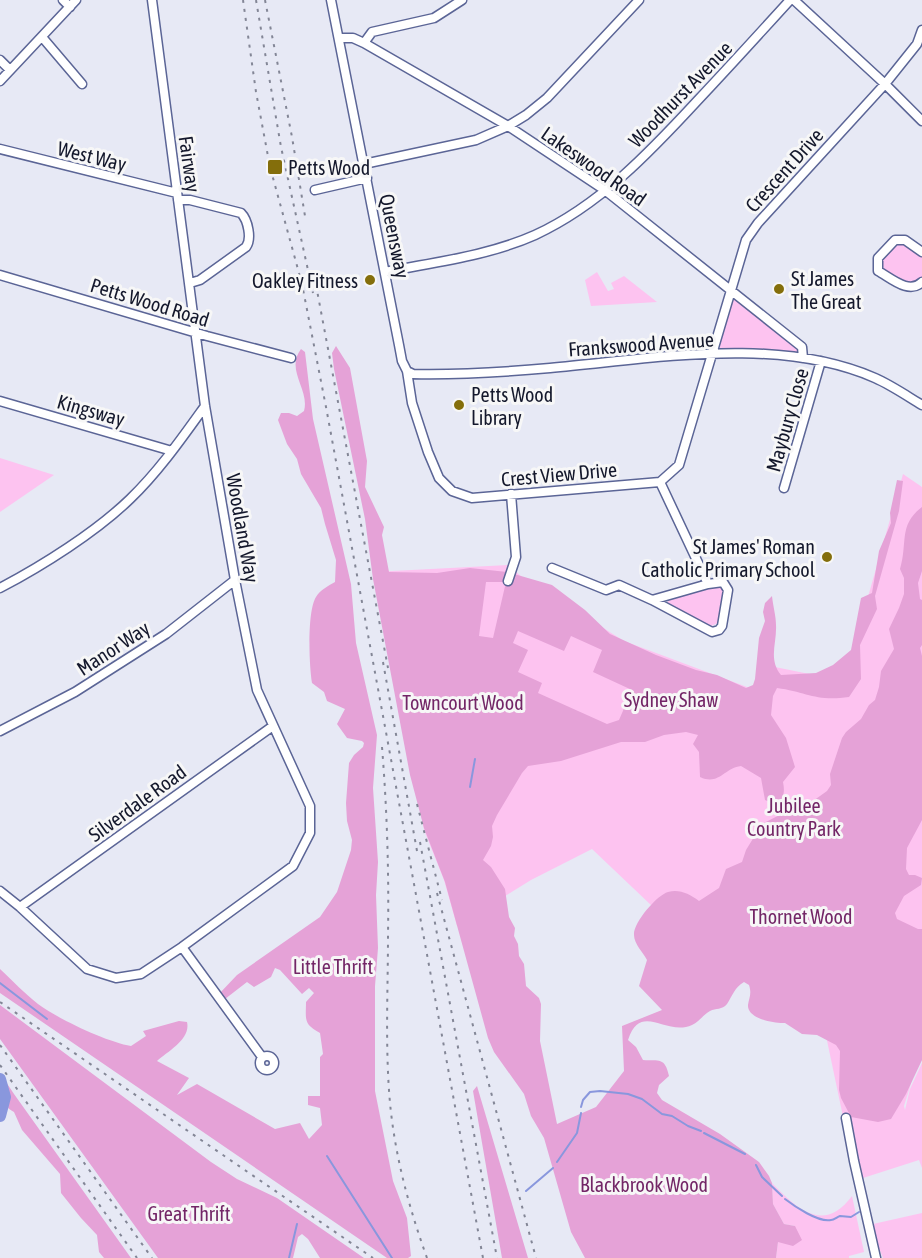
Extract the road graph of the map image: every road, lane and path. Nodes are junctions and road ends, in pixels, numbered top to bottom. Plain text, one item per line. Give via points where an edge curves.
1 (152, 0) edge
2 (331, 0) edge
3 (462, 0) edge
4 (639, 0) edge
5 (792, 0) edge
6 (70, 2) edge
7 (922, 30) edge
8 (42, 37) junction
9 (339, 38) junction
10 (364, 43) junction
11 (0, 60) edge
12 (10, 70) junction
13 (0, 81) edge
14 (82, 84) dead end
15 (885, 84) junction
16 (922, 121) edge
17 (508, 126) junction
18 (0, 150) edge
19 (364, 165) junction
20 (367, 178) junction
21 (315, 190) dead end
22 (606, 191) junction
23 (177, 197) junction
24 (922, 252) edge
25 (385, 272) junction
26 (0, 275) edge
27 (922, 282) edge
28 (190, 283) junction
29 (731, 290) junction
30 (196, 332) junction
31 (711, 354) junction
32 (291, 358) dead end
33 (803, 358) junction
34 (821, 361) junction
35 (407, 371) junction
36 (0, 401) edge
37 (922, 405) edge
38 (205, 406) junction
39 (172, 451) junction
40 (660, 482) junction
41 (784, 488) dead end
42 (512, 494) junction
43 (552, 568) dead end
44 (235, 580) junction
45 (508, 581) dead end
46 (708, 584) junction
47 (0, 588) edge
48 (652, 600) junction
49 (273, 726) junction
50 (0, 731) edge
51 (0, 891) edge
52 (20, 907) junction
53 (182, 947) junction
54 (262, 1057) dead end
55 (846, 1118) dead end
56 (876, 1258) edge

1 - 23 street, Fairway
2 - 9 street, Queensway
3 - 10 street via 434,18 372,32
4 - 17 street via 547,98
5 - 15 street
5 - 22 street, Woodhurst Avenue via 657,145
6 - 8 street
7 - 15 street, Crescent Drive via 917,44
8 - 12 street
8 - 14 street
9 - 10 street, Lakeswood Road
9 - 19 street, Queensway
10 - 17 street, Lakeswood Road
11 - 12 street
12 - 13 street
15 - 16 street
15 - 29 street, Crescent Drive via 758,223 746,240
17 - 19 street via 476,140
17 - 22 street, Lakeswood Road
18 - 23 street, West Way
19 - 20 street, Queensway
20 - 21 street
20 - 25 street, Queensway
22 - 25 street, Woodhurst Avenue via 576,214 519,241
22 - 29 street, Lakeswood Road
23 - 28 street, Fairway
23 - 28 street, West Way via 241,213 249,239 246,247
24 - 27 street via 905,240 895,240 878,258 878,271 906,287
25 - 35 street, Queensway
26 - 30 street, Petts Wood Road
28 - 30 street, Fairway
29 - 31 street, Crescent Drive
29 - 33 street, Lakeswood Road via 802,347
30 - 32 street, Petts Wood Road
30 - 38 street, Woodland Way
31 - 33 street, Frankswood Avenue
31 - 35 street, Frankswood Avenue via 458,374
31 - 40 street via 679,465
33 - 34 street, Frankswood Avenue
34 - 37 street, Frankswood Avenue via 876,378
34 - 41 street, Maybury Close
35 - 42 street, Crest View Drive via 412,403 439,478 452,491 472,498
36 - 39 street, Kingsway
38 - 39 street
38 - 44 street, Woodland Way
39 - 47 street via 112,514 45,562
40 - 42 street, Crest View Drive
40 - 46 street
42 - 45 street via 516,557
43 - 48 street via 606,590 619,585
44 - 49 street, Woodland Way via 257,690
44 - 50 street, Manor Way via 166,634 75,692
46 - 48 street
46 - 48 street via 723,582 728,590 719,630 711,632
49 - 52 street, Silverdale Road
49 - 53 street via 310,806 310,833 293,866
51 - 52 street
52 - 53 street via 87,969 116,978 141,974
53 - 54 street
55 - 56 street

